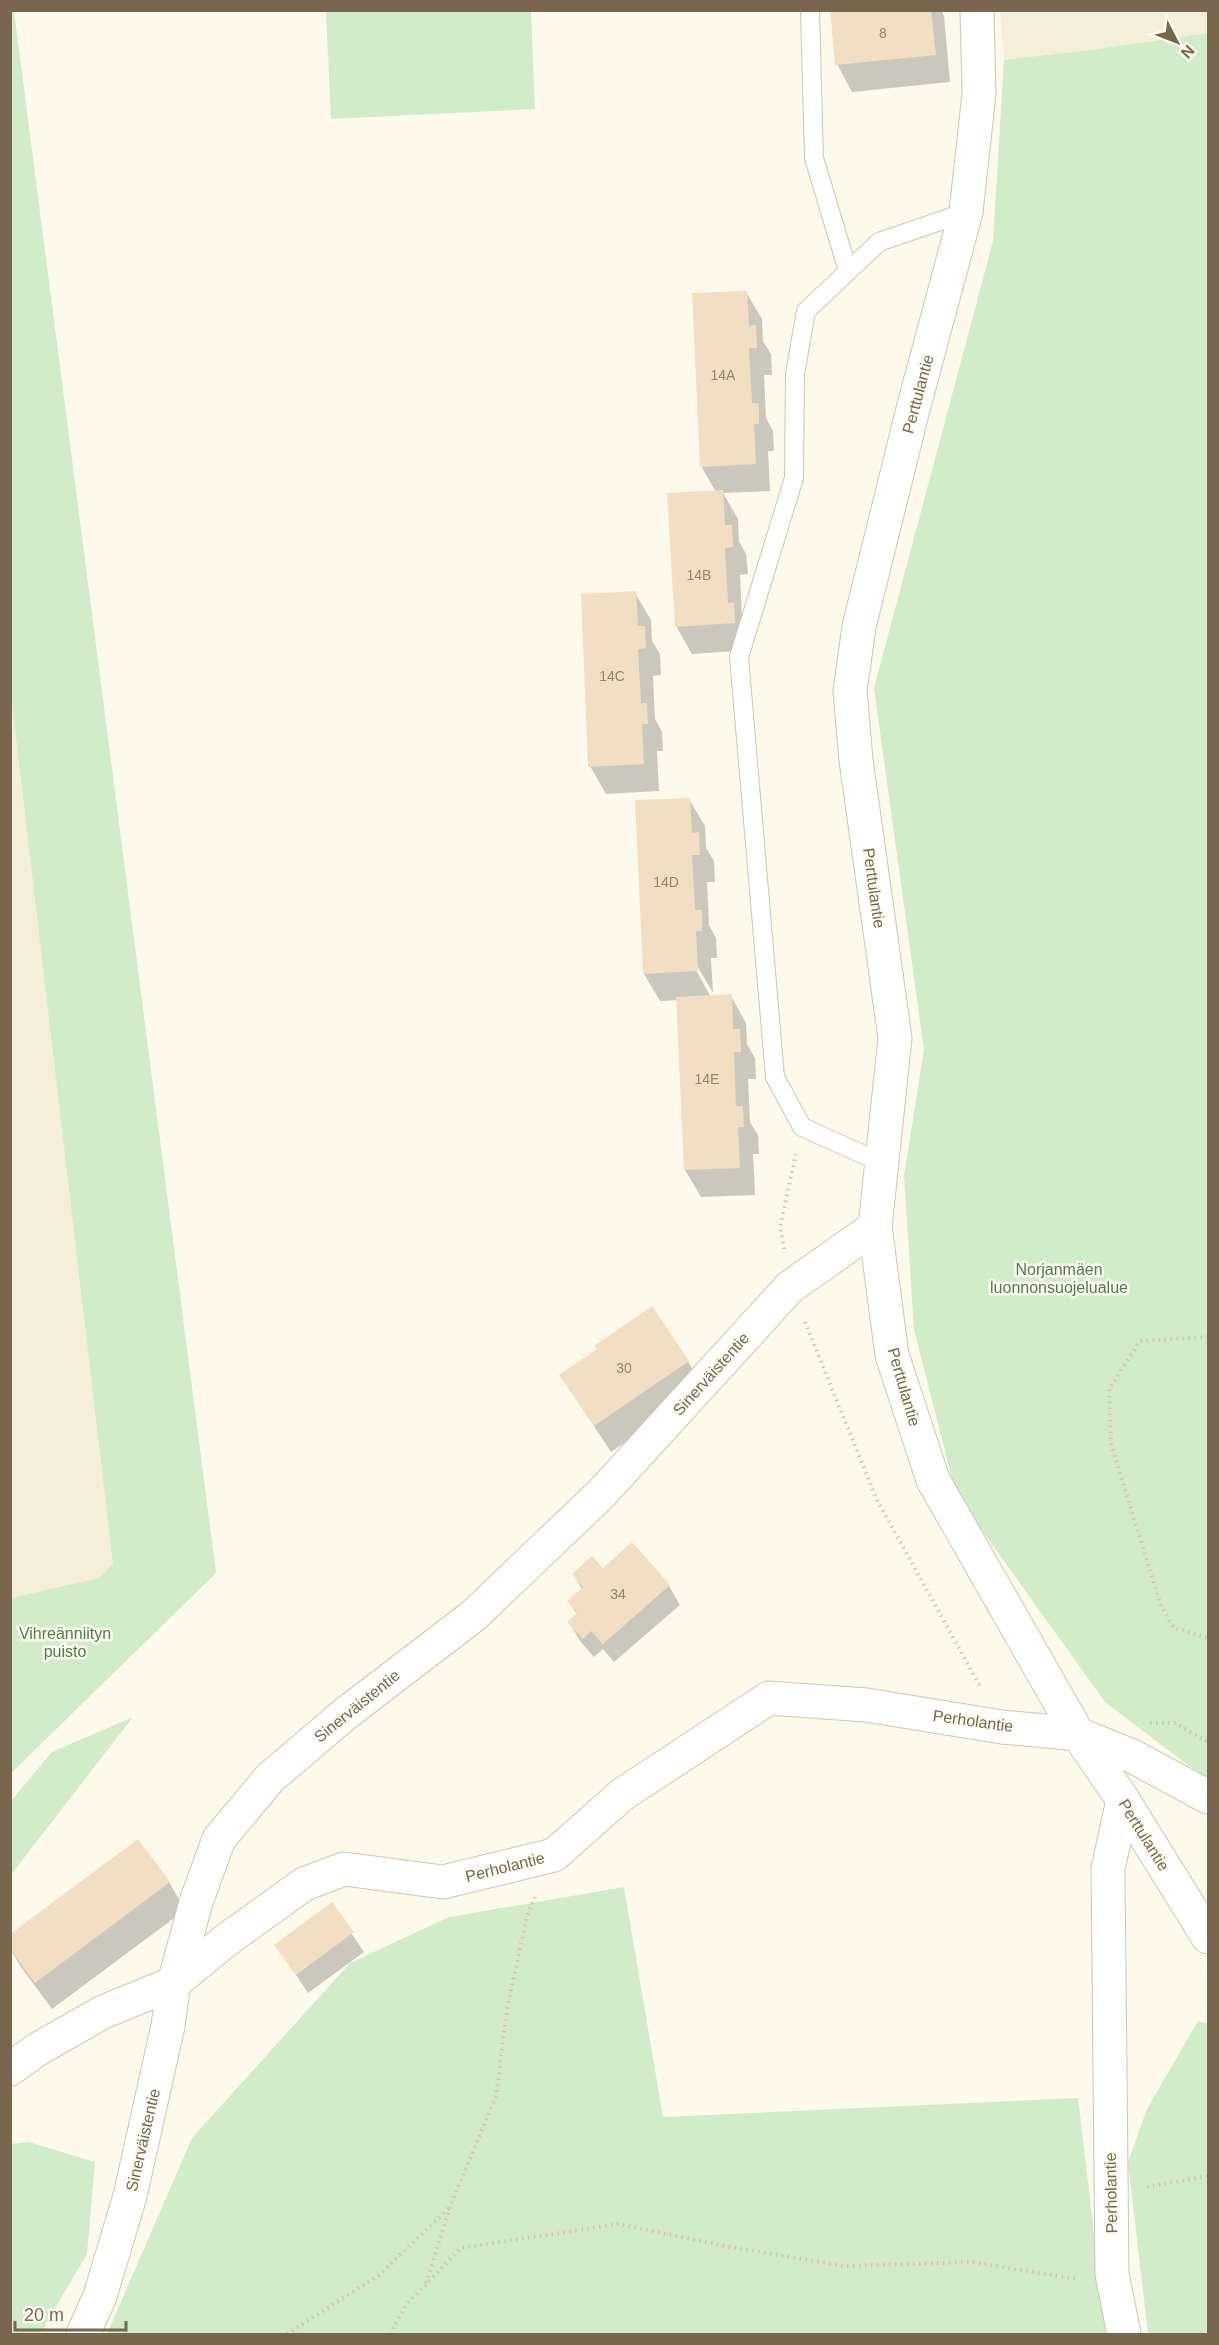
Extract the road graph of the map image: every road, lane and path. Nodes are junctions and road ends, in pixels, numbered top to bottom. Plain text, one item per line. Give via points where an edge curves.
1 (810, 10) edge
2 (977, 10) edge
3 (966, 212) junction
4 (848, 271) junction
5 (802, 1126) junction
6 (882, 1163) junction
7 (875, 1227) junction
8 (790, 1287) junction
9 (1209, 1337) edge
10 (1209, 1638) edge
11 (1141, 1723) dead end
12 (1002, 1727) junction
13 (1078, 1734) junction
14 (1209, 1742) edge
15 (1205, 1795) edge
16 (1123, 1800) junction
17 (554, 1855) junction
18 (1209, 1937) edge
19 (174, 1983) junction
20 (10, 2069) edge
21 (1209, 2176) edge
22 (1111, 2193) junction
23 (450, 2207) junction
24 (1114, 2284) junction
25 (424, 2286) junction
26 (83, 2334) edge
27 (286, 2334) edge
28 (390, 2334) edge
29 (1124, 2334) edge

1 - 4 lane via 814,158
2 - 3 street, Perttulantie via 979,94
3 - 4 lane via 879,242
3 - 6 street, Perttulantie via 859,627 850,691 895,1038
4 - 5 lane via 806,311 795,374 794,478 739,657 774,1077
5 - 6 lane
5 - 8 path via 780,1227
6 - 7 street, Perttulantie
7 - 8 street, Sinerväistentie
7 - 13 street, Perttulantie via 892,1355 933,1480
8 - 12 path via 877,1500
8 - 19 street, Sinerväistentie via 602,1493 473,1616 345,1714 270,1778 219,1839 196,1902
9 - 10 path via 1140,1341 1108,1389 1111,1444 1161,1606 1174,1628
11 - 14 path via 1175,1723
12 - 13 street, Perholantie
12 - 17 street, Perholantie via 866,1705 769,1698 623,1794
13 - 15 street via 1132,1756
13 - 16 street, Perttulantie
16 - 18 street, Perttulantie
16 - 22 street, Perholantie via 1108,1869
17 - 19 street, Perholantie via 443,1882 344,1869 304,1884
17 - 23 path via 527,1916 507,2008 496,2096
19 - 20 street, Perholantie via 103,2012
19 - 26 street, Sinerväistentie via 130,2196 100,2296
21 - 22 path
22 - 24 street, Perholantie
23 - 25 path
23 - 27 path via 379,2275
24 - 25 path via 971,2262 845,2265 619,2224 461,2248
24 - 29 street, Perholantie
25 - 28 path via 406,2305

